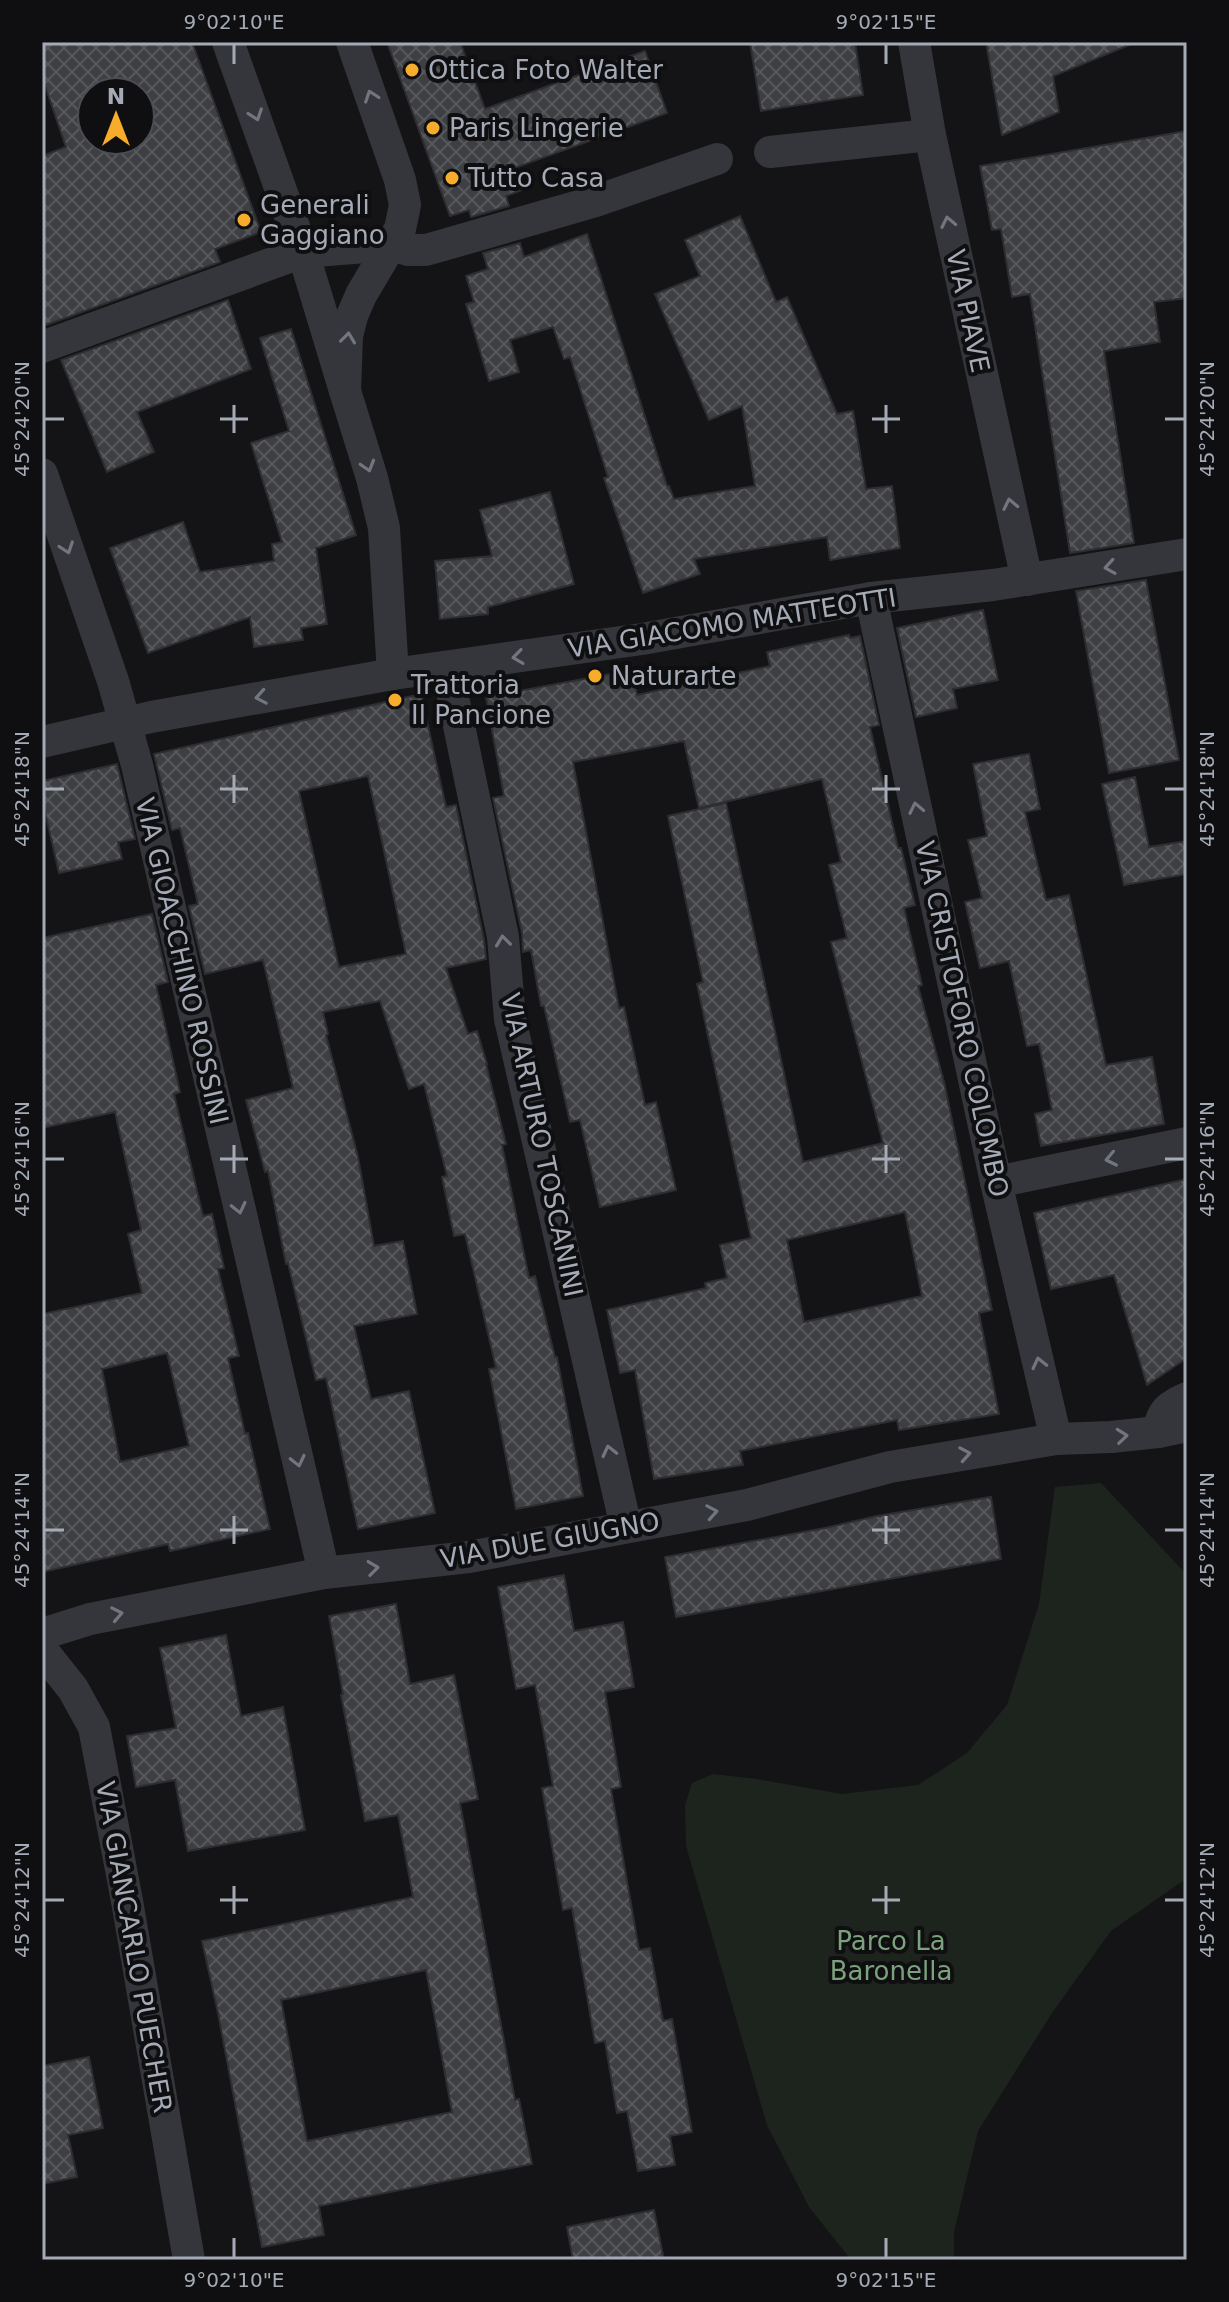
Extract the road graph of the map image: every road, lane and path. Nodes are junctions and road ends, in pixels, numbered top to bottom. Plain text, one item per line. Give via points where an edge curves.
1 (228, 42) edge
2 (352, 42) edge
3 (914, 42) edge
4 (930, 135) junction
5 (770, 152) dead end
6 (717, 159) dead end
7 (391, 245) junction
8 (303, 252) junction
9 (42, 347) edge
10 (345, 391) junction
11 (42, 474) edge
12 (1187, 554) edge
13 (1027, 580) junction
14 (871, 598) junction
15 (447, 668) junction
16 (393, 674) junction
17 (125, 723) junction
18 (42, 742) edge
19 (1187, 1143) edge
20 (996, 1182) junction
21 (1187, 1398) edge
22 (1173, 1429) edge
23 (1056, 1439) junction
24 (626, 1527) junction
25 (324, 1573) junction
26 (42, 1634) edge
27 (42, 1650) edge
28 (189, 2260) edge

1 -> 8 street
7 -> 2 street via 405,205
3 - 4 street, VIA PIAVE
4 - 5 street
13 -> 4 street, VIA PIAVE
6 - 7 street via 426,250
7 - 8 street
10 -> 7 street via 352,316
8 - 9 street
8 - 10 street
10 -> 16 street via 384,528
11 -> 17 street, VIA GIOACCHINO ROSSINI
12 -> 13 street, VIA GIACOMO MATTEOTTI
13 - 14 street, VIA GIACOMO MATTEOTTI
14 -> 15 street, VIA GIACOMO MATTEOTTI
20 -> 14 street, VIA CRISTOFORO COLOMBO
15 - 16 street, VIA GIACOMO MATTEOTTI
24 -> 15 street, VIA ARTURO TOSCANINI via 510,1019 503,937
16 -> 17 street, VIA GIACOMO MATTEOTTI
17 - 18 street, VIA GIACOMO MATTEOTTI
17 -> 25 street, VIA GIOACCHINO ROSSINI
19 -> 20 street
23 -> 20 street, VIA CRISTOFORO COLOMBO
21 - 22 street via 1161,1417
23 -> 22 street, VIA DUE GIUGNO
24 -> 23 street, VIA DUE GIUGNO via 747,1505 890,1467
25 -> 24 street, VIA DUE GIUGNO via 469,1557
26 -> 25 street, VIA DUE GIUGNO via 90,1619
27 - 28 street, VIA GIANCARLO PUECHER via 94,1727

